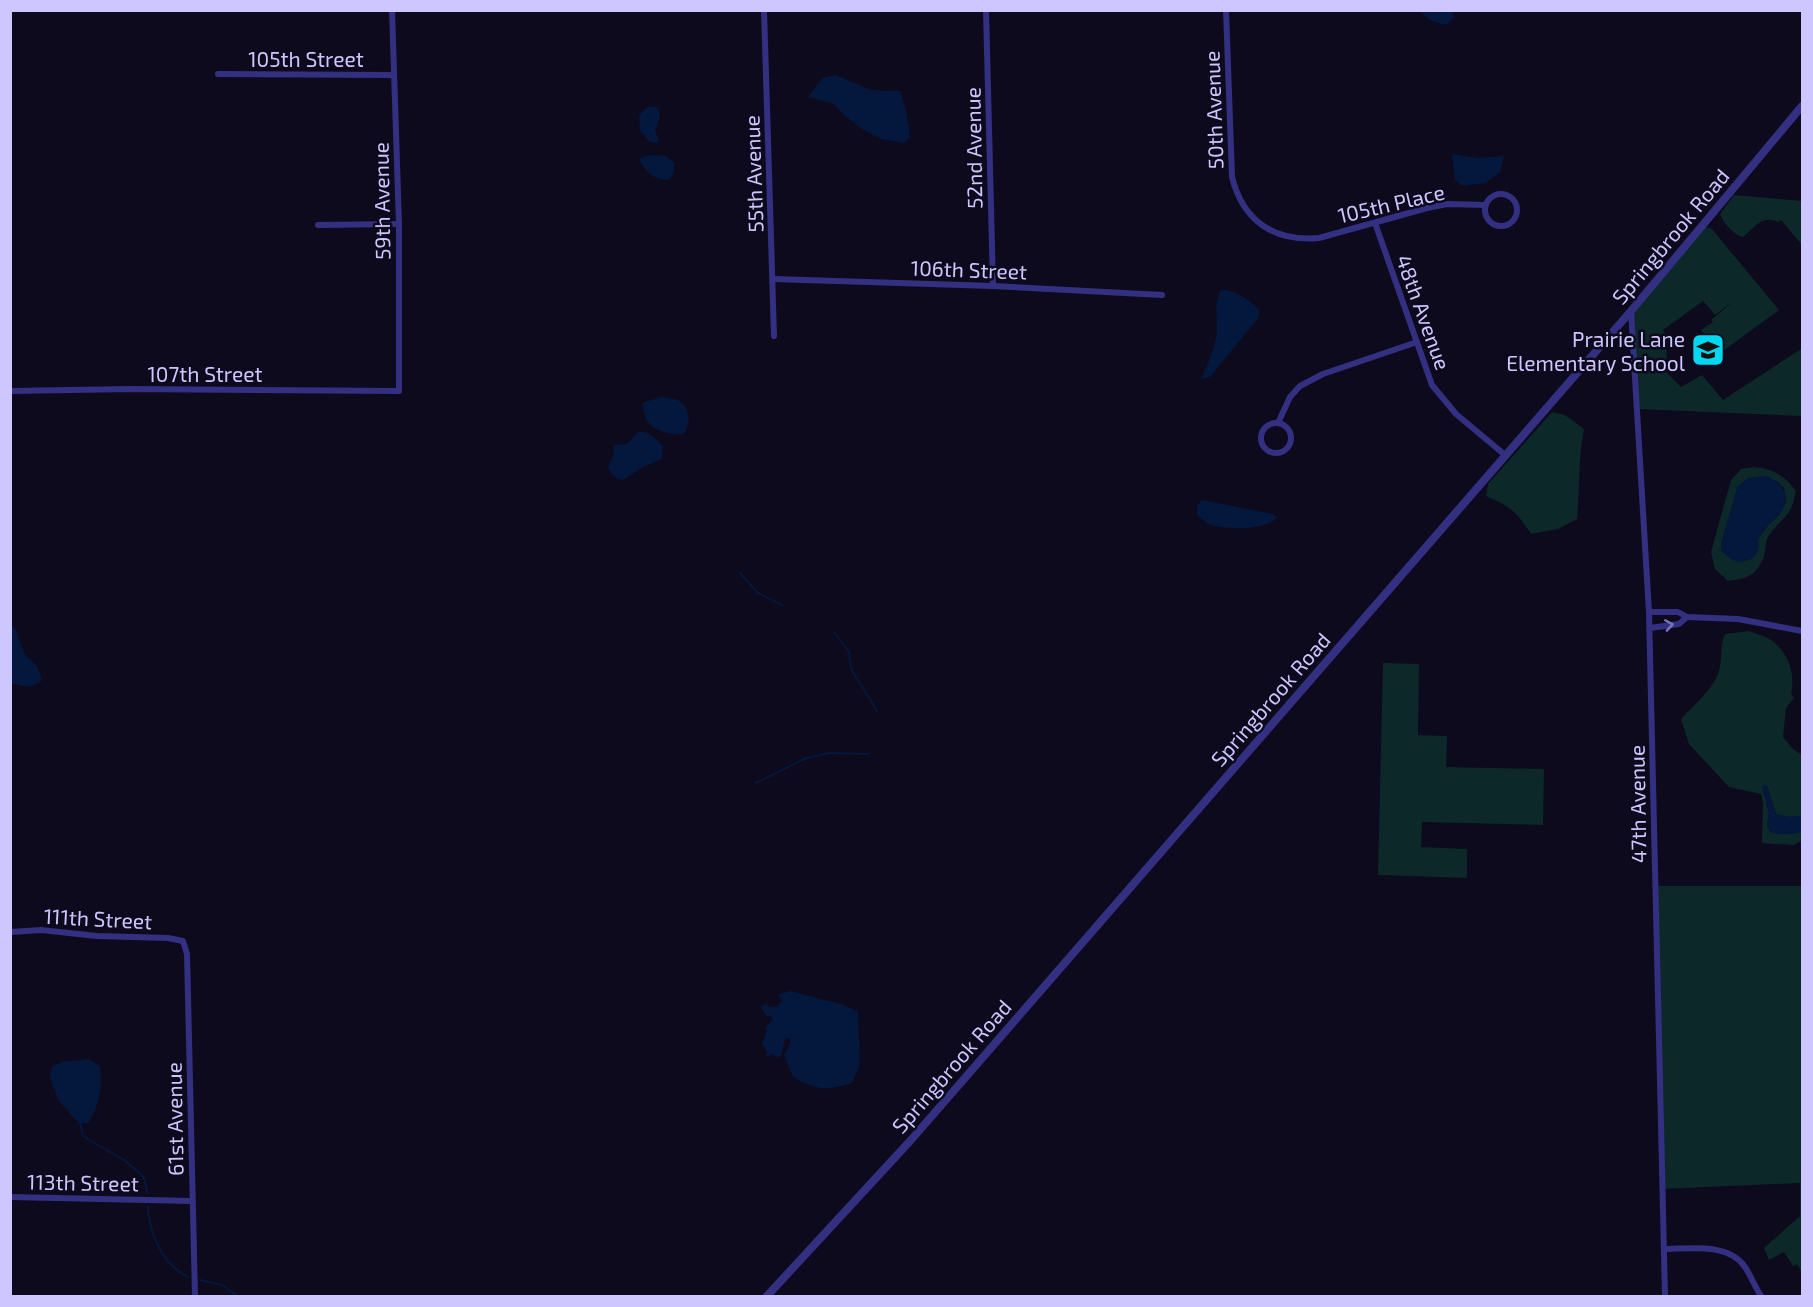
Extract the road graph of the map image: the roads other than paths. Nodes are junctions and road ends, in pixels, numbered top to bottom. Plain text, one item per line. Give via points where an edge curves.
1 (392, 10) edge
2 (764, 10) edge
3 (986, 10) edge
4 (1226, 10) edge
5 (218, 74) dead end
6 (393, 75) junction
7 (1803, 106) edge
8 (1803, 111) edge
9 (1792, 119) junction
10 (1485, 205) junction
11 (1375, 223) junction
12 (399, 224) junction
13 (318, 225) dead end
14 (1304, 239) joint
15 (773, 279) junction
16 (993, 286) junction
17 (1162, 295) dead end
18 (1631, 311) junction
19 (774, 336) dead end
20 (1417, 342) junction
21 (10, 391) edge
22 (399, 391) joint
23 (1278, 423) junction
24 (1505, 455) junction
25 (1649, 612) junction
26 (1687, 617) junction
27 (1650, 627) junction
28 (1803, 631) edge
29 (10, 932) edge
30 (183, 941) joint
31 (10, 1197) edge
32 (192, 1201) junction
33 (1664, 1249) junction
34 (195, 1296) edge
35 (767, 1296) edge
36 (1665, 1296) edge
37 (1761, 1296) edge

1 - 6 street, 59th Avenue
2 - 15 street, 55th Avenue
3 - 16 street, 52nd Avenue
4 - 14 street, 50th Avenue via 1235,188 1246,209 1265,228
5 - 6 street, 105th Street
6 - 12 street, 59th Avenue
7 - 9 street, Springbrook Road
8 - 9 street, Springbrook Road
9 - 18 street, Springbrook Road
10 - 10 street, 105th Place via 1492,197 1503,194 1515,204 1516,214 1511,223 1496,226 1485,215
10 - 11 street, 105th Place via 1447,204
11 - 14 street, 105th Place
11 - 20 street, 48th Avenue
12 - 13 street
12 - 22 street, 59th Avenue
15 - 16 street, 106th Street
15 - 19 street, 55th Avenue
16 - 17 street, 106th Street
18 - 24 street, Springbrook Road
18 - 25 street, 47th Avenue
20 - 23 street via 1323,374 1300,386
20 - 24 street, 48th Avenue via 1432,385 1456,414
21 - 22 street, 107th Street
23 - 23 street via 1268,424 1261,432 1263,447 1271,453 1286,450 1291,441 1290,431
24 - 35 street, Springbrook Road via 911,1140
25 - 26 street via 1678,612
25 - 27 street, 47th Avenue
27 -> 26 street via 1679,624
26 - 28 street via 1738,619
27 - 33 street, 47th Avenue
29 - 30 street, 111th Street via 41,930
30 - 32 street, 61st Avenue via 188,954
31 - 32 street, 113th Street
32 - 34 street, 61st Avenue
33 - 36 street, 47th Avenue
33 - 37 street via 1709,1249 1734,1256 1745,1266

